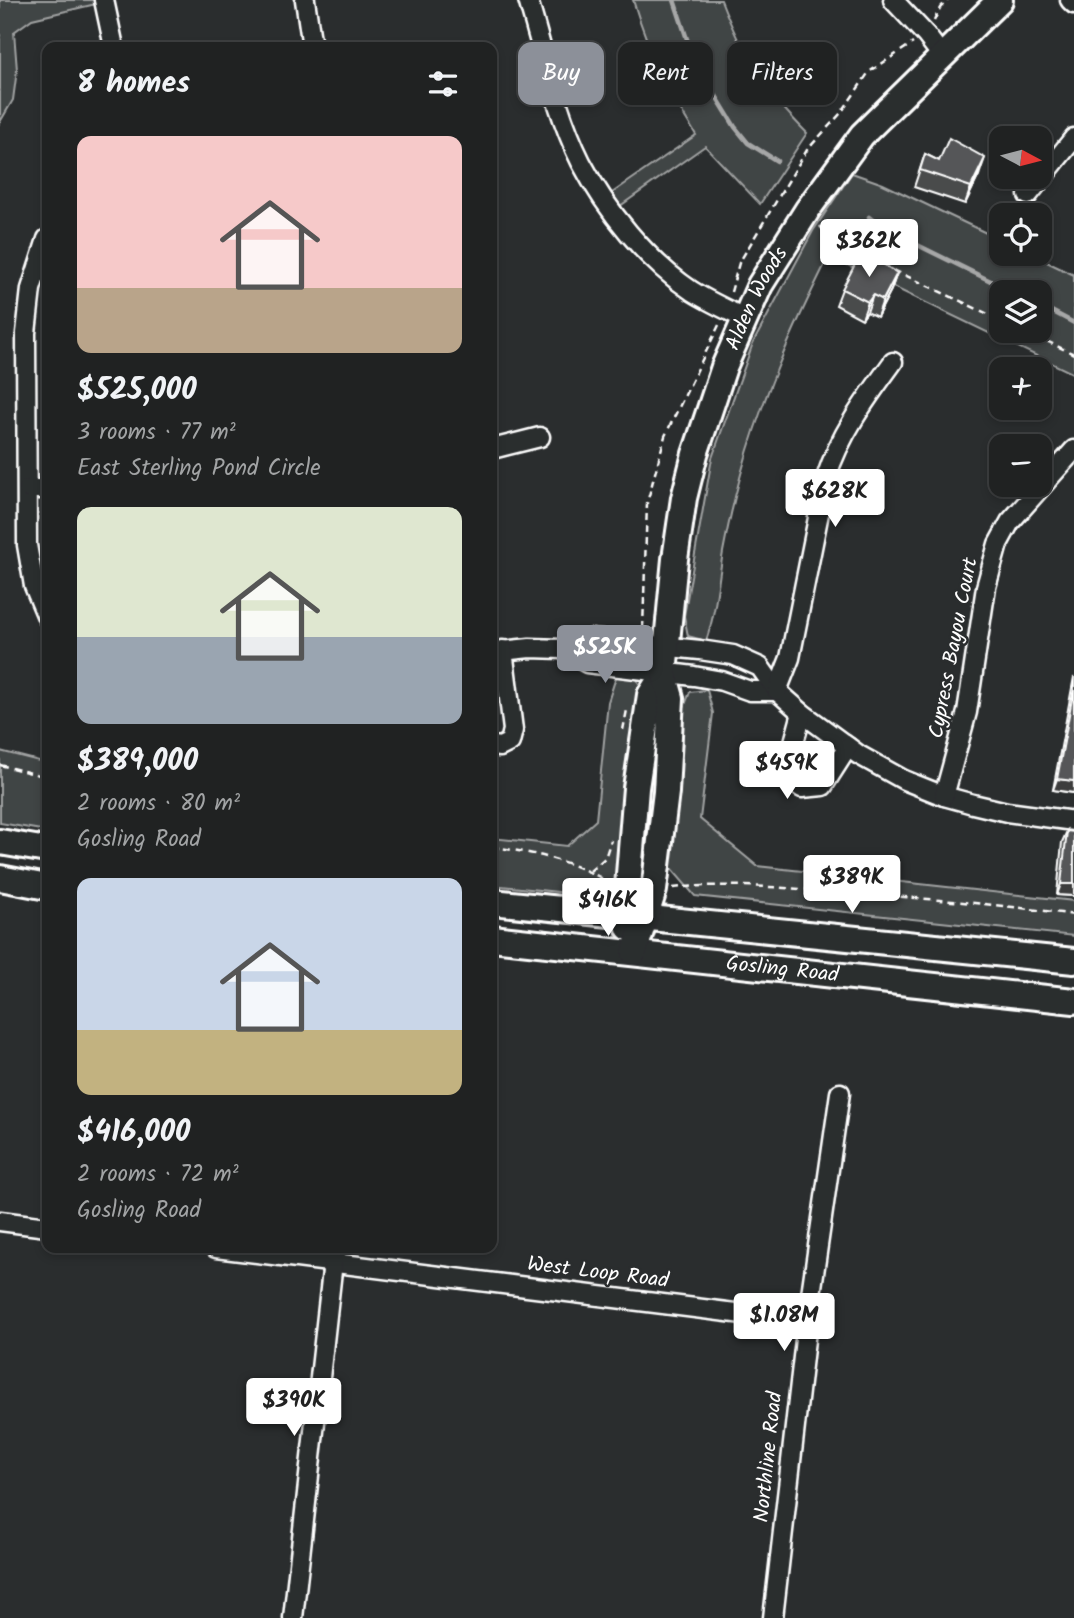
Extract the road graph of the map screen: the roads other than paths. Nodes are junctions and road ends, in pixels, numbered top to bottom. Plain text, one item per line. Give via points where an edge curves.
1 (104, 0) edge
2 (305, 0) edge
3 (528, 0) edge
4 (893, 0) edge
5 (1000, 0) edge
6 (1070, 0) edge
7 (1074, 4) edge
8 (113, 42) edge
9 (311, 42) edge
10 (942, 57) junction
11 (1074, 138) edge
12 (1028, 195) dead end
13 (42, 265) edge
14 (744, 318) junction
15 (893, 362) dead end
16 (540, 437) dead end
17 (497, 448) edge
18 (1074, 450) edge
19 (28, 489) junction
20 (42, 489) edge
21 (42, 608) edge
22 (667, 646) junction
23 (562, 649) junction
24 (497, 651) edge
25 (664, 673) junction
26 (778, 691) junction
27 (802, 713) junction
28 (497, 747) edge
29 (848, 747) junction
30 (944, 796) junction
31 (1074, 821) edge
32 (0, 842) edge
33 (42, 849) edge
34 (0, 878) edge
35 (42, 886) edge
36 (497, 901) edge
37 (636, 915) junction
38 (497, 939) edge
39 (634, 953) junction
40 (1074, 961) edge
41 (1074, 1001) edge
42 (840, 1093) dead end
43 (0, 1221) edge
44 (42, 1226) edge
45 (258, 1253) edge
46 (333, 1262) junction
47 (807, 1322) junction
48 (293, 1618) edge
49 (774, 1618) edge

1 - 8 street
2 - 9 street
3 - 14 street via 564,120 582,163 606,201 663,267 692,291
4 - 10 street
5 - 10 street, Alden Woods
6 - 7 street
10 - 14 street, Alden Woods via 862,135 808,209
11 - 12 street
13 - 19 street via 27,313
14 - 22 street, Alden Woods via 707,413 684,498
15 - 26 street via 855,414 832,457 790,658
16 - 17 street
18 - 30 street, Cypress Bayou Court via 1010,522 998,544 986,587 967,712
19 - 20 street
19 - 21 street via 27,544
22 - 23 street via 590,639
22 - 25 street, Alden Woods
22 - 26 street via 733,655 760,667
23 - 24 street
23 - 25 street via 587,663
24 - 28 street via 513,730 510,742
25 - 26 street via 722,681 750,691
25 - 37 street, Alden Woods via 650,695 636,788 628,887
25 - 37 street, Alden Woods via 671,698 666,792 654,890
26 - 27 street
27 - 29 street
27 - 29 street via 789,779 802,788 823,786
29 - 30 street via 884,770
30 - 31 street via 1007,812
32 - 33 street
34 - 35 street
36 - 37 street, Gosling Road
37 - 39 street, Alden Woods
37 - 40 street, Gosling Road
38 - 39 street, Gosling Road
39 - 41 street, Gosling Road
42 - 47 street, Northline Road
43 - 44 street
45 - 46 street, West Loop Road
46 - 47 street, West Loop Road
46 - 48 street
47 - 49 street, Northline Road

